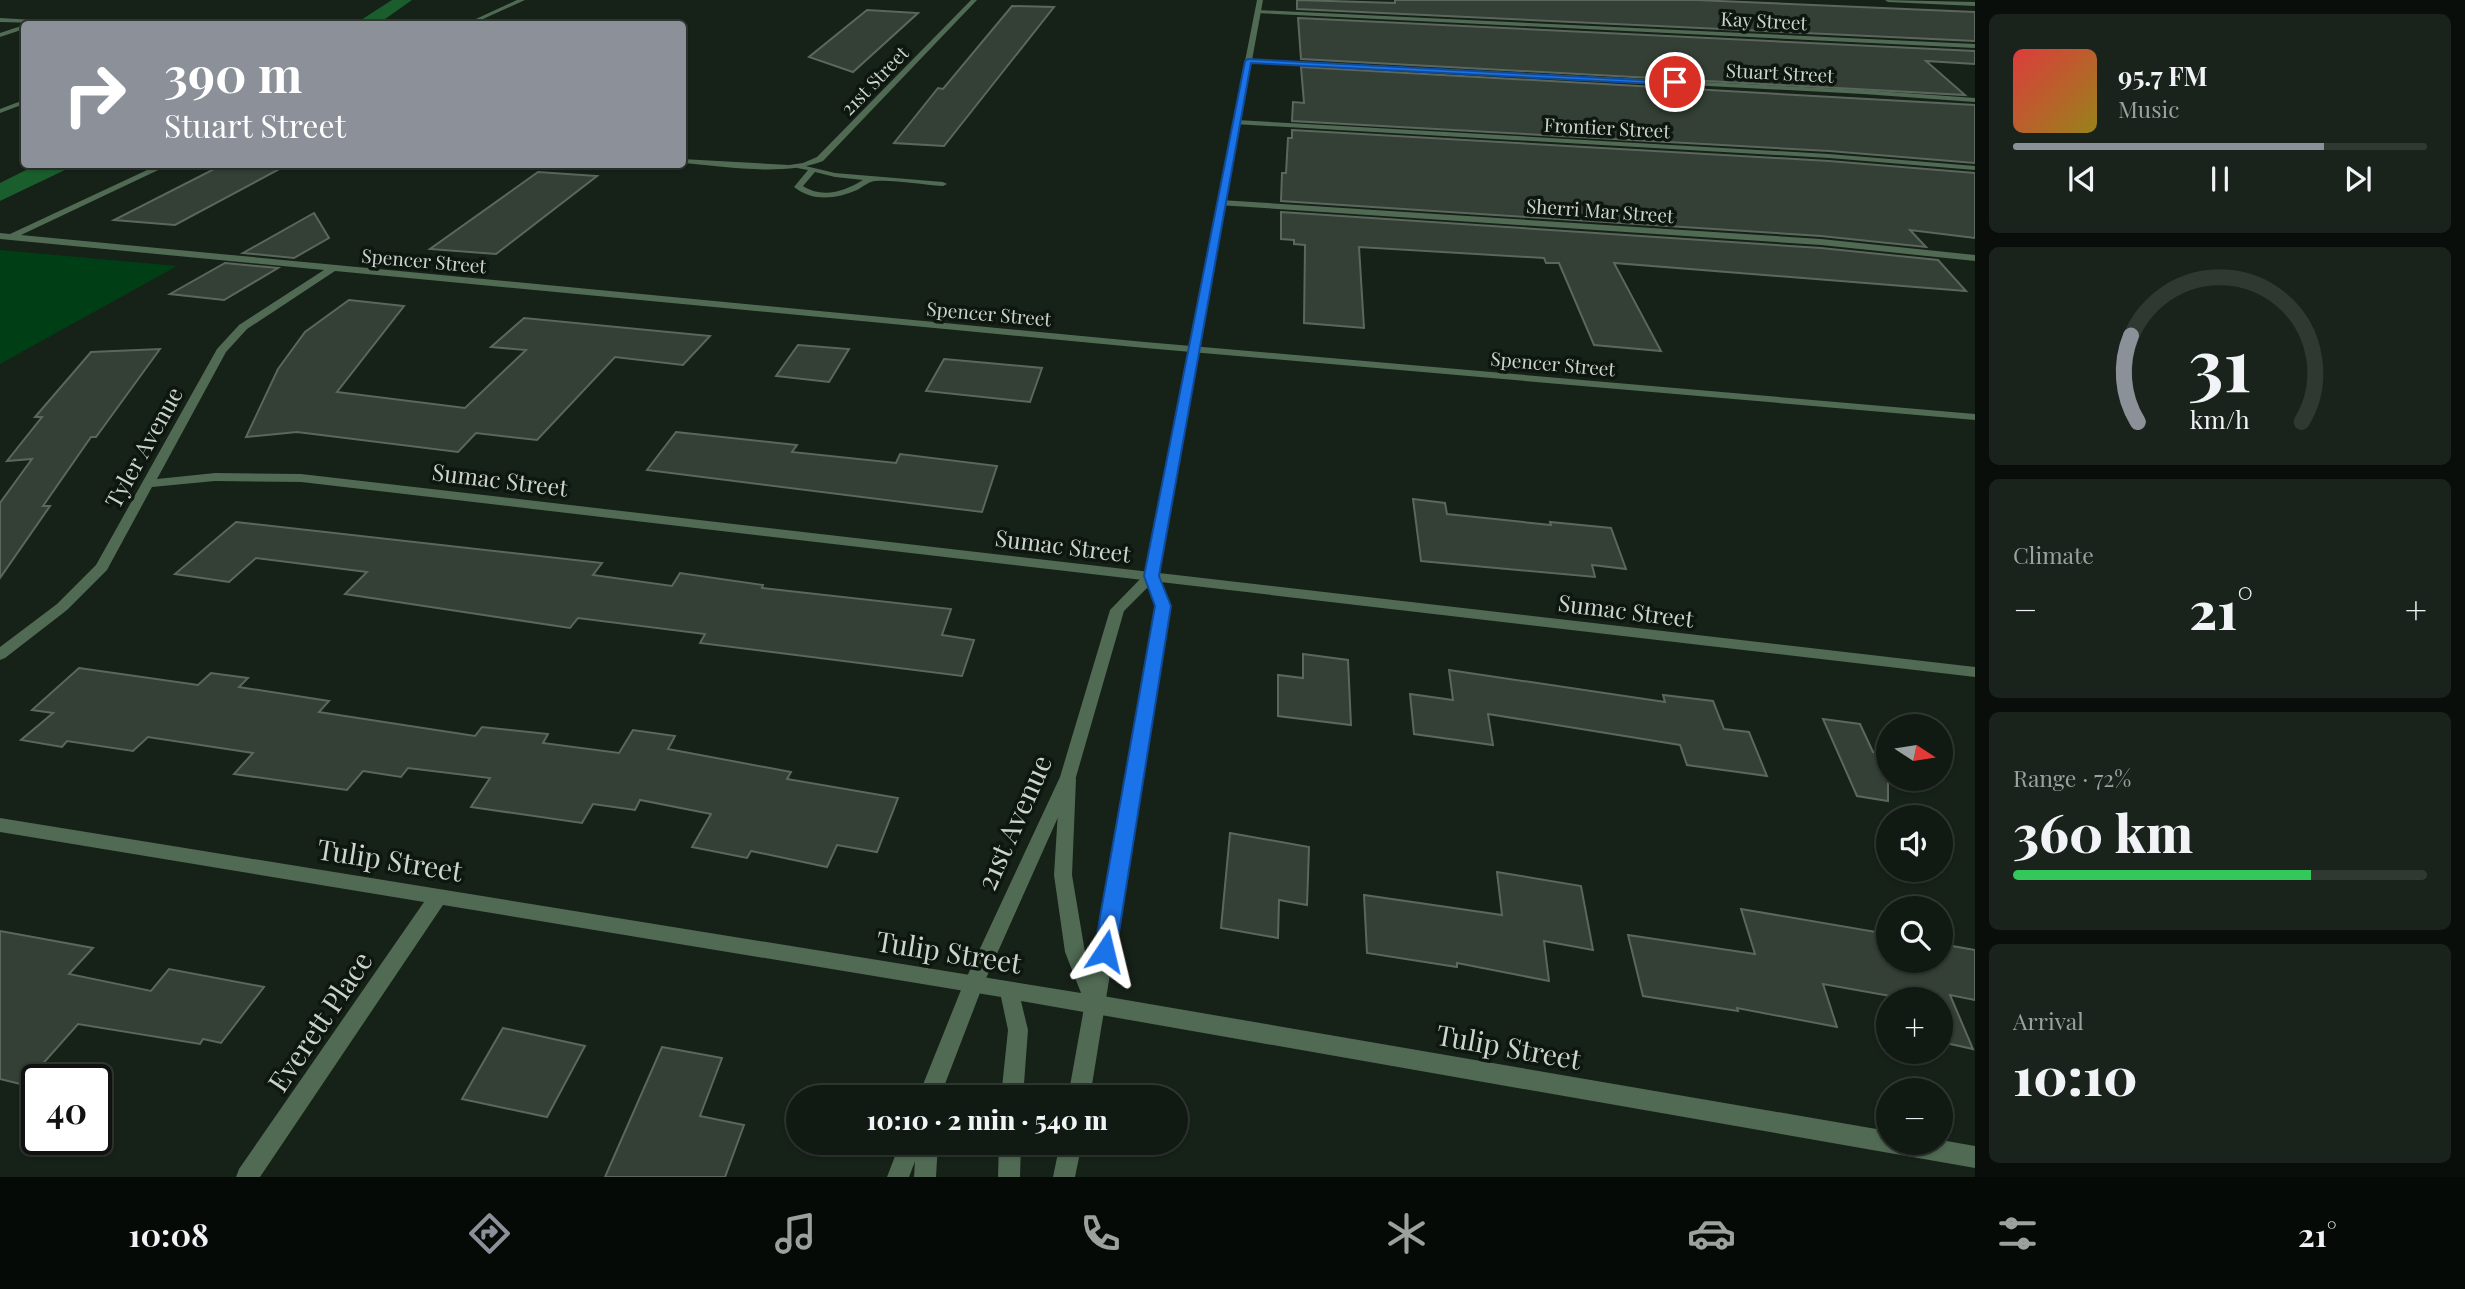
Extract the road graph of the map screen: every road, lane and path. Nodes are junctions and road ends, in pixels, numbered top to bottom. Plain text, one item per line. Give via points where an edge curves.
1 (522, 0) edge
2 (974, 0) edge
3 (1259, 0) edge
4 (1888, 0) edge
5 (1975, 4) edge
6 (1257, 12) junction
7 (0, 20) edge
8 (475, 21) edge
9 (21, 22) edge
10 (21, 28) edge
11 (0, 35) edge
12 (1975, 46) edge
13 (1248, 61) junction
14 (1975, 100) edge
15 (21, 103) edge
16 (0, 111) edge
17 (1237, 122) junction
18 (686, 161) edge
19 (800, 166) junction
20 (1975, 167) edge
21 (158, 168) edge
22 (813, 169) junction
23 (871, 178) junction
24 (943, 184) dead end
25 (1222, 203) junction
26 (6, 236) edge
27 (1975, 258) edge
28 (331, 269) junction
29 (1194, 349) junction
30 (1975, 417) edge
31 (146, 484) junction
32 (1152, 576) junction
33 (0, 655) edge
34 (1975, 672) edge
35 (1068, 777) junction
36 (0, 825) edge
37 (438, 897) junction
38 (973, 985) junction
39 (1009, 990) junction
40 (1096, 1004) junction
41 (934, 1085) edge
42 (1013, 1085) edge
43 (1081, 1085) edge
44 (1876, 1140) edge
45 (1953, 1153) edge
46 (906, 1155) edge
47 (926, 1155) edge
48 (1010, 1155) edge
49 (1068, 1155) edge
50 (1975, 1157) edge
51 (247, 1177) edge
52 (898, 1177) edge
53 (925, 1177) edge
54 (1009, 1177) edge
55 (1064, 1177) edge

1 - 8 street
2 - 19 street, 21st Street via 820,159
3 - 6 street
4 - 5 street
6 - 12 street, Kay Street
6 - 13 street
7 - 9 street
10 - 11 street
13 - 14 street, Stuart Street
13 - 17 street
15 - 16 street
17 - 20 street, Frontier Street
17 - 25 street
18 - 19 street, 21st Street
19 - 22 street
21 - 26 street
22 - 23 street
22 - 23 street via 798,187 804,192 841,194
23 - 24 street
25 - 27 street, Sherri Mar Street via 1821,242
25 - 29 street
26 - 28 street, Spencer Street
28 - 29 street, Spencer Street
28 - 31 street, Tyler Avenue via 243,327 221,351
29 - 30 street, Spencer Street
29 - 32 street
31 - 32 street, Sumac Street via 215,477 301,478
31 - 33 street, Tyler Avenue via 102,567 62,607
32 - 34 street, Sumac Street
32 - 35 street, 21st Avenue via 1117,610
32 - 40 street via 1163,606
35 - 38 street, 21st Avenue
35 - 40 street via 1063,875 1075,953
36 - 37 street, Tulip Street
37 - 38 street, Tulip Street
37 - 51 street, Everett Place
38 - 39 street, Tulip Street
38 - 41 street, 21st Avenue
39 - 40 street, Tulip Street
39 - 42 street via 1018,1030
40 - 43 street
40 - 44 street, Tulip Street
45 - 50 street, Tulip Street
46 - 52 street
47 - 53 street
48 - 54 street
49 - 55 street

